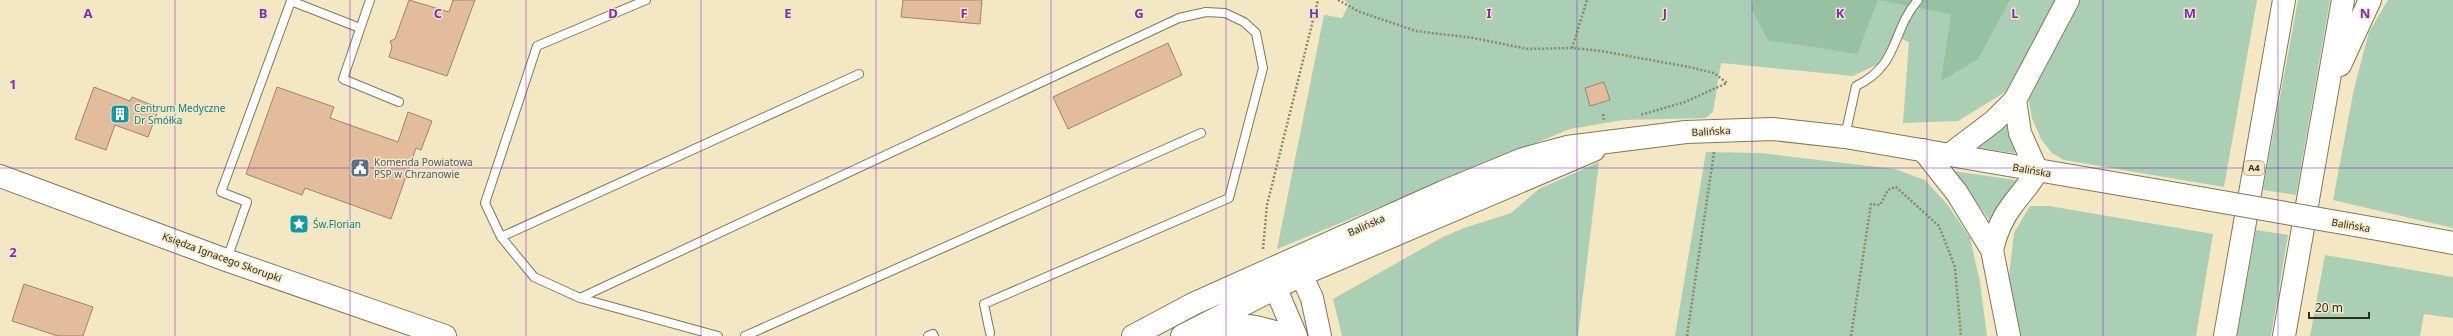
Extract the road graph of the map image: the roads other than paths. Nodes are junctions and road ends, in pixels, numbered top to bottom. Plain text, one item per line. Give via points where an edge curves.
1 (370, 0) edge
2 (646, 0) edge
3 (1918, 0) edge
4 (2068, 0) edge
5 (2284, 0) edge
6 (2343, 0) edge
7 (2370, 0) edge
8 (360, 28) junction
9 (859, 74) dead end
10 (2326, 95) junction
11 (2015, 100) junction
12 (399, 102) dead end
13 (1201, 133) dead end
14 (1845, 137) junction
15 (1923, 150) junction
16 (1950, 155) junction
17 (2037, 170) junction
18 (0, 176) edge
19 (501, 237) junction
20 (2453, 243) edge
21 (1992, 250) junction
22 (226, 260) junction
23 (1297, 266) junction
24 (1271, 278) junction
25 (580, 298) junction
26 (990, 333) dead end
27 (1185, 334) edge
28 (445, 336) edge
29 (718, 336) edge
30 (744, 336) edge
31 (1133, 336) edge
32 (1287, 336) edge
33 (1296, 336) edge
34 (1320, 336) edge
35 (2009, 336) edge
36 (2225, 336) edge
37 (2284, 336) edge

1 - 8 lane
2 - 19 lane via 537,46 485,203
3 - 14 lane via 1888,60 1876,75 1856,86
4 - 11 main road
5 - 36 main road, A4
6 - 10 main road
7 - 10 main road
8 - 12 lane via 343,79
8 - 22 lane via 291,1 221,192 247,202
9 - 19 lane
10 - 37 main road
11 - 16 main road via 1994,121
11 - 17 main road via 2020,133
13 - 30 lane
14 - 15 main road, Balińska
14 - 23 main road, Balińska via 1773,129 1715,130 1609,143 1572,161 1445,212
15 - 16 main road, Balińska
15 - 21 main road via 1957,193
16 - 17 main road, Balińska
17 - 20 main road, Balińska, bridge
17 - 21 main road via 2030,185 2013,203 2002,221
18 - 22 main road, Księdza Ignacego Skorupki
19 - 25 lane via 534,277
21 - 35 main road
22 - 28 main road, Księdza Ignacego Skorupki
23 - 24 main road, Balińska
23 - 34 main road via 1312,298
24 - 27 main road, Balińska
24 - 31 main road, Balińska via 1193,304
24 - 33 main road
25 - 26 lane via 1179,18 1206,12 1225,13 1244,22 1256,33 1263,68 1229,198 984,304
25 - 29 lane
27 - 32 main road via 1221,325 1240,324 1260,327

